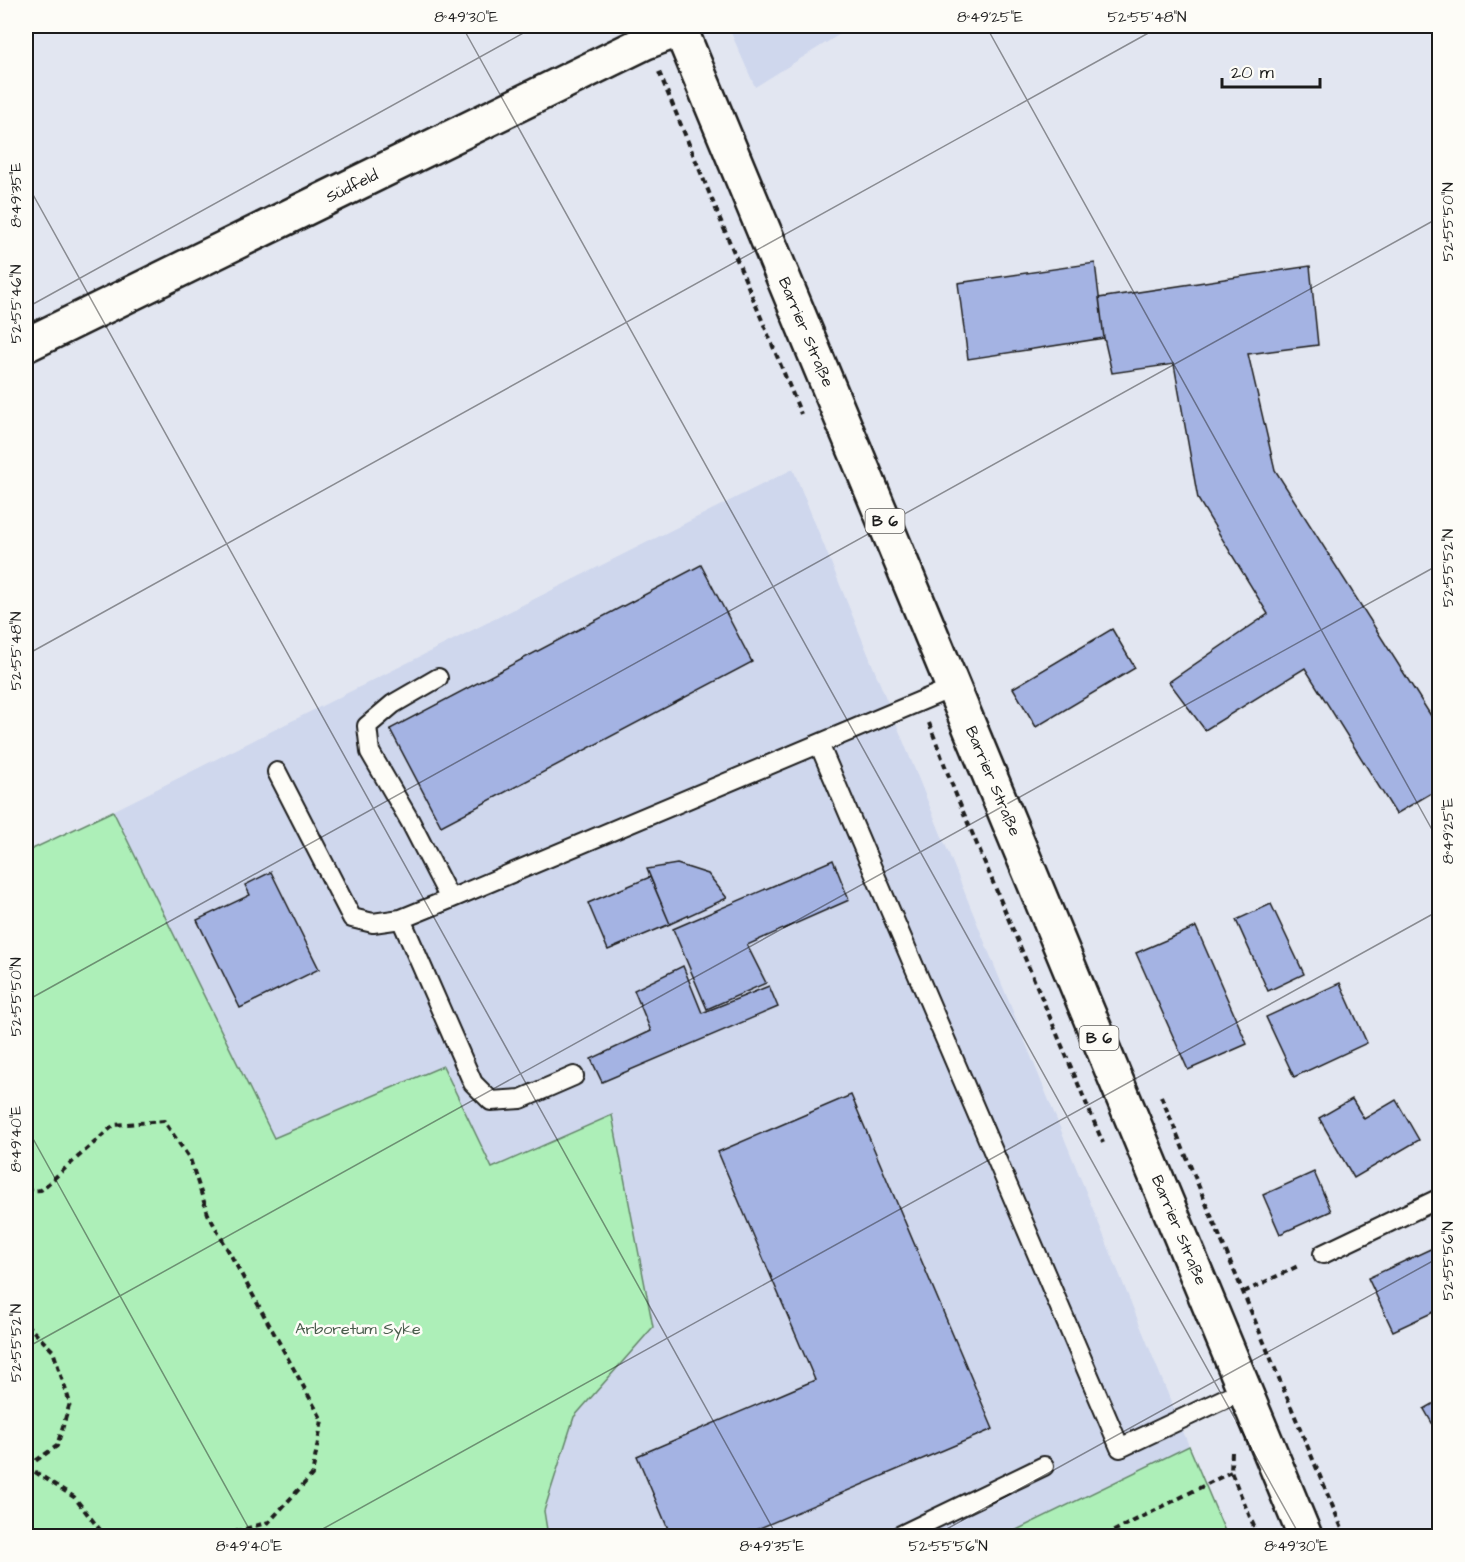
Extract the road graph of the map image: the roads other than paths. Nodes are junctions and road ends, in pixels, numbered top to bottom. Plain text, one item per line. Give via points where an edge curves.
1 (680, 27) edge
2 (26, 345) edge
3 (438, 678) dead end
4 (954, 687) junction
5 (819, 744) junction
6 (277, 772) dead end
7 (450, 899) junction
8 (401, 919) junction
9 (574, 1076) dead end
10 (1440, 1198) edge
11 (1323, 1254) road end
12 (1245, 1389) junction
13 (1044, 1466) dead end
14 (899, 1536) edge
15 (1305, 1536) edge

1 - 2 main road, Südfeld
1 - 4 main road, Barrier Straße / B 6
3 - 7 lane via 393,704 367,726 370,752
4 - 5 lane
4 - 12 main road, Barrier Straße / B 6
5 - 7 lane
5 - 12 lane via 1120,1448
6 - 8 lane via 352,918 373,923
7 - 8 lane
8 - 9 lane via 473,1083 491,1101 521,1099
10 - 11 lane
12 - 15 main road, Barrier Straße / B 6
13 - 14 lane

